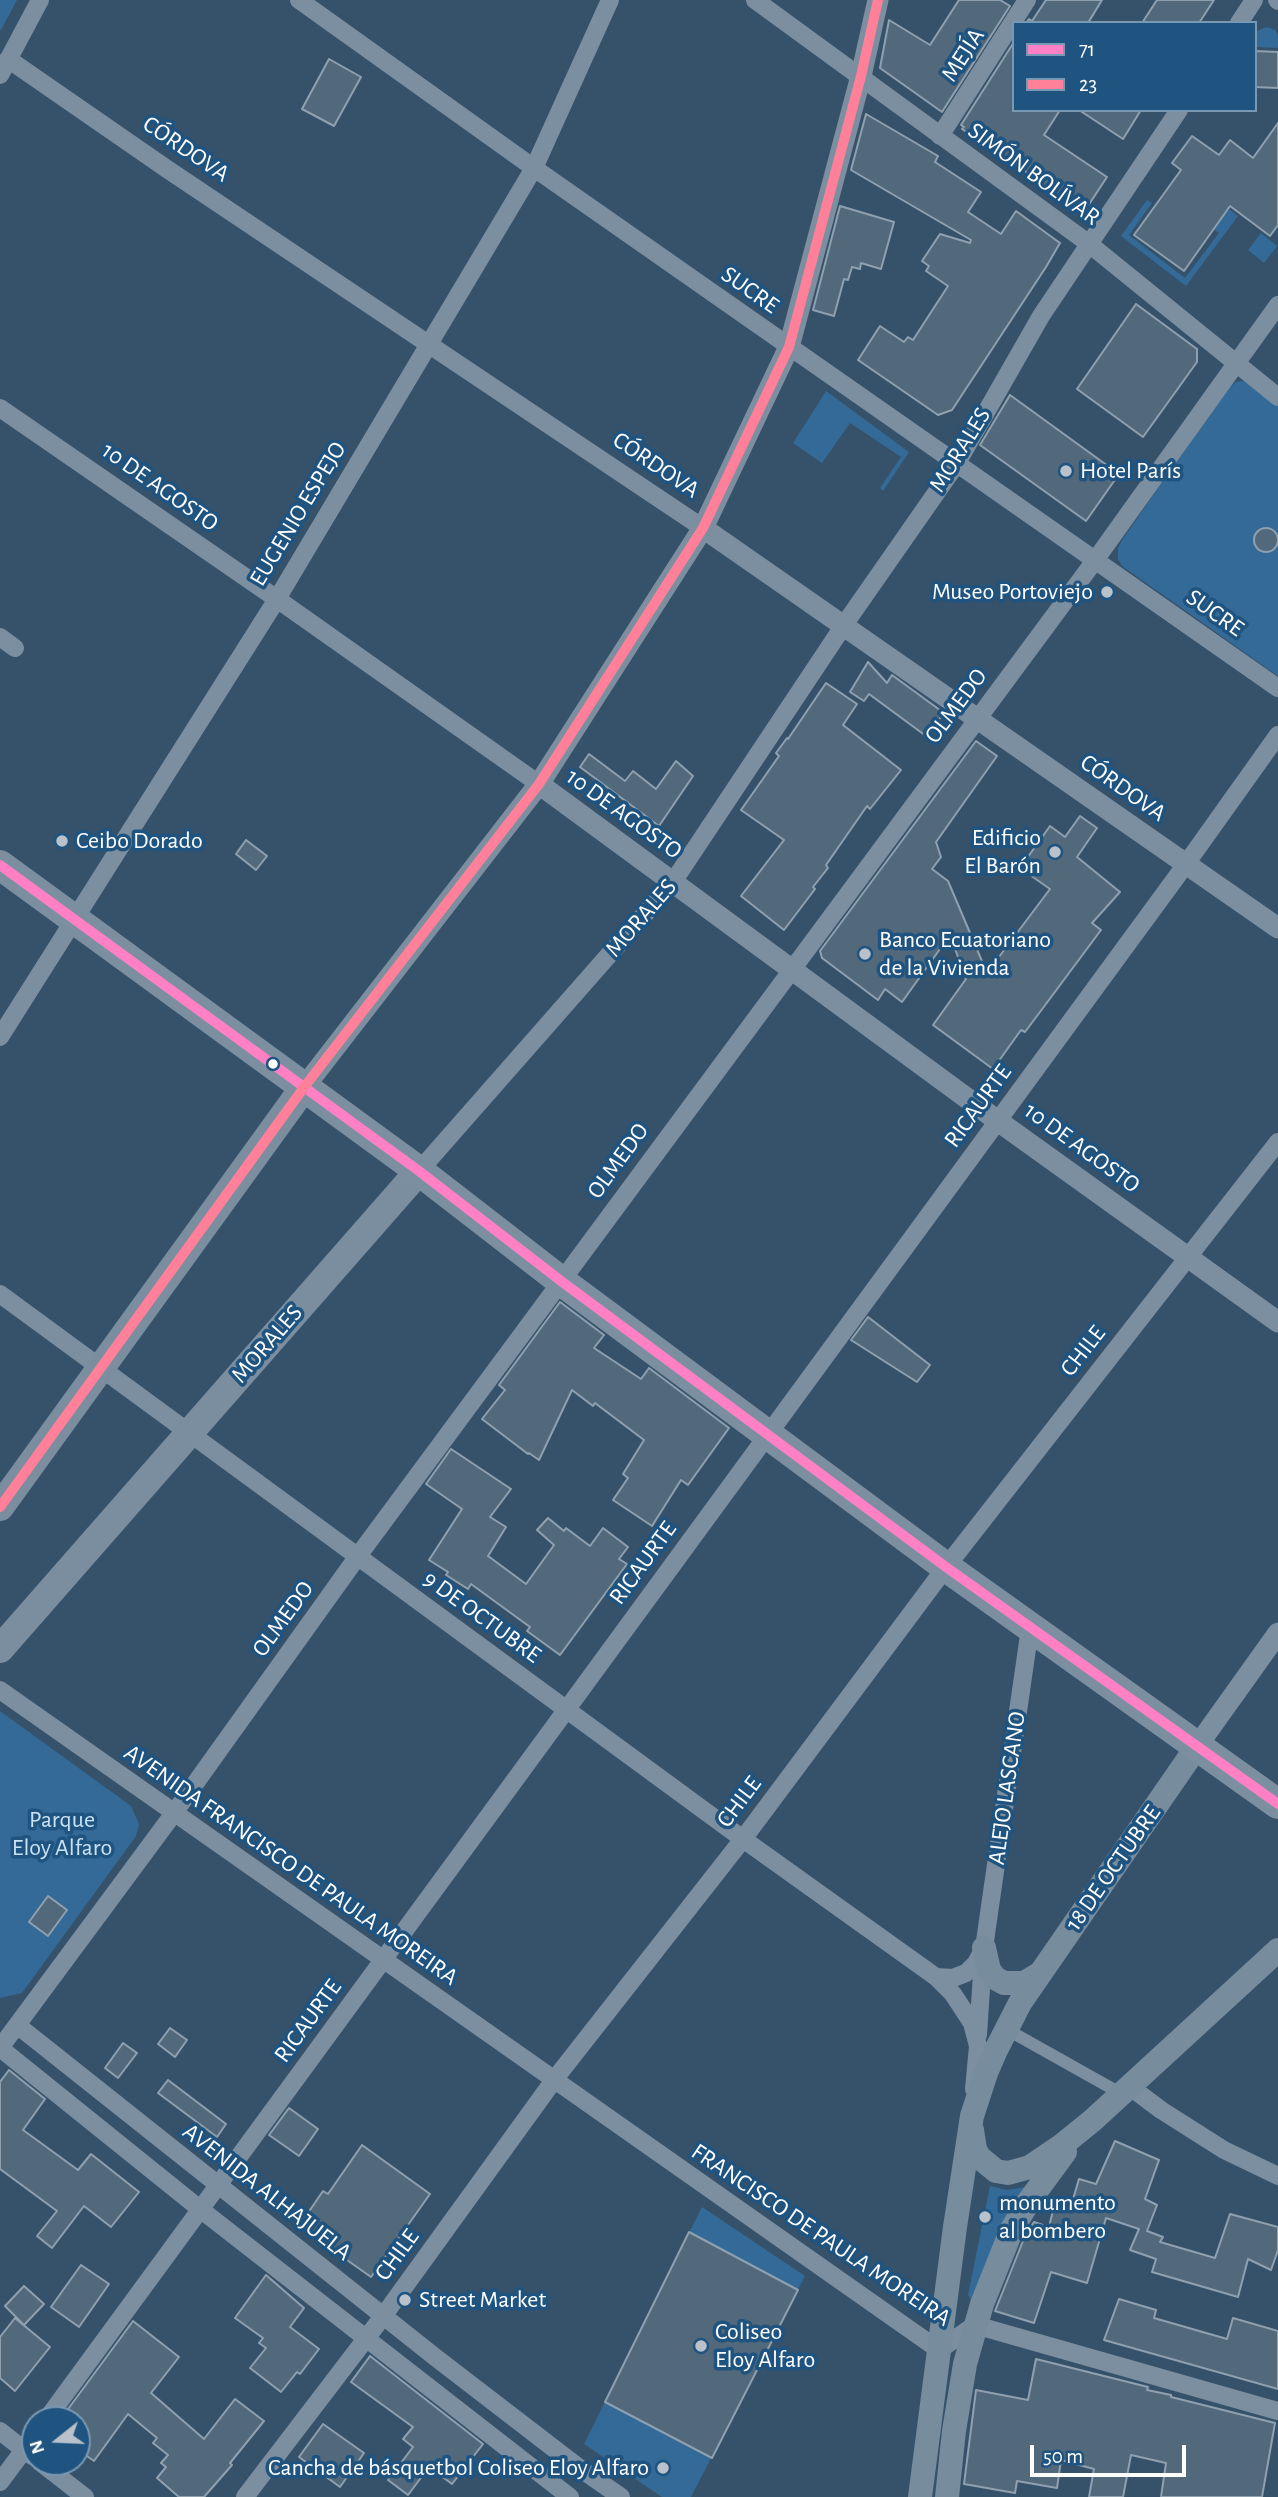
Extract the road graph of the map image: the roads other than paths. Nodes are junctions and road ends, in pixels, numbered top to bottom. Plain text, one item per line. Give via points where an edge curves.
1 (40, 0) edge
2 (299, 0) edge
3 (610, 0) edge
4 (755, 0) edge
5 (878, 0) edge
6 (1027, 0) edge
7 (1254, 0) edge
8 (1014, 21) edge
9 (1240, 21) edge
10 (1012, 23) edge
11 (3, 63) edge
12 (861, 76) junction
13 (1178, 112) edge
14 (940, 136) junction
15 (534, 168) junction
16 (1088, 243) junction
17 (1278, 305) edge
18 (428, 343) junction
19 (789, 347) junction
20 (1235, 364) junction
21 (1278, 397) edge
22 (0, 408) edge
23 (957, 463) junction
24 (703, 528) junction
25 (1096, 559) junction
26 (276, 599) junction
27 (844, 625) junction
28 (1278, 688) edge
29 (978, 717) junction
30 (1278, 735) edge
31 (539, 784) junction
32 (1186, 864) junction
33 (0, 865) edge
34 (673, 882) junction
35 (75, 919) junction
36 (1278, 928) edge
37 (791, 970) junction
38 (0, 1037) edge
39 (304, 1086) junction
40 (998, 1121) junction
41 (1278, 1142) edge
42 (419, 1171) junction
43 (1188, 1256) junction
44 (561, 1281) junction
45 (0, 1294) edge
46 (1278, 1322) edge
47 (100, 1367) junction
48 (189, 1433) junction
49 (767, 1435) junction
50 (0, 1507) edge
51 (358, 1556) junction
52 (946, 1567) junction
53 (1030, 1628) junction
54 (1278, 1633) edge
55 (0, 1649) edge
56 (0, 1690) edge
57 (566, 1709) junction
58 (1198, 1745) junction
59 (1278, 1804) edge
60 (174, 1813) junction
61 (743, 1839) junction
62 (984, 1948) junction
63 (1278, 1950) edge
64 (383, 1960) junction
65 (1039, 1974) junction
66 (936, 1977) junction
67 (1006, 2029) junction
68 (6, 2036) edge
69 (978, 2046) junction
70 (554, 2080) junction
71 (1124, 2089) junction
72 (972, 2116) junction
73 (1093, 2120) junction
74 (1278, 2176) edge
75 (218, 2185) junction
76 (200, 2209) junction
77 (384, 2315) junction
78 (975, 2325) junction
79 (367, 2338) junction
80 (939, 2350) junction
81 (56, 2406) edge
82 (1278, 2411) edge
83 (0, 2431) edge
84 (21, 2443) edge
85 (21, 2459) edge
86 (58, 2476) edge
87 (0, 2482) edge
88 (85, 2497) edge
89 (245, 2497) edge
90 (570, 2497) edge
91 (621, 2497) edge
92 (920, 2497) edge
93 (947, 2497) edge

1 - 11 street
2 - 15 street, SUCRE
3 - 15 street, EUGENIO ESPEJO
4 - 12 street, SIMÓN BOLÍVAR
5 - 12 street
6 - 8 street, MEJÍA
7 - 9 street
10 - 14 street, MEJÍA
11 - 18 street, CÓRDOVA
12 - 14 street, SIMÓN BOLÍVAR
12 - 19 street
13 - 16 street, MORALES
14 - 16 street, SIMÓN BOLÍVAR
15 - 18 street, EUGENIO ESPEJO
15 - 19 street, SUCRE
16 - 20 street, SIMÓN BOLÍVAR
16 - 23 street, MORALES
17 - 20 street, OLMEDO
18 - 24 street, CÓRDOVA
18 - 26 street, EUGENIO ESPEJO
19 - 23 street, SUCRE
19 - 24 street
20 - 21 street, SIMÓN BOLÍVAR
20 - 25 street, OLMEDO
22 - 26 street, 10 DE AGOSTO
23 - 25 street, SUCRE
23 - 27 street, MORALES
24 - 27 street, CÓRDOVA
24 - 31 street
25 - 28 street, SUCRE
25 - 29 street, OLMEDO
26 - 31 street, 10 DE AGOSTO
26 - 35 street, EUGENIO ESPEJO
27 - 29 street, CÓRDOVA
27 - 34 street, MORALES
29 - 32 street, CÓRDOVA
29 - 37 street, OLMEDO
30 - 32 street, RICAURTE
31 - 34 street, 10 DE AGOSTO
31 - 39 street
32 - 36 street, CÓRDOVA
32 - 40 street, RICAURTE
33 - 35 highway
34 - 37 street, 10 DE AGOSTO
34 - 42 street, MORALES
35 - 38 street, EUGENIO ESPEJO
35 - 39 highway
37 - 40 street, 10 DE AGOSTO
37 - 44 street, OLMEDO
39 - 42 highway
39 - 47 main road
40 - 43 street, 10 DE AGOSTO
40 - 49 street, RICAURTE
41 - 43 street, CHILE
42 - 44 highway
42 - 48 main road, MORALES
43 - 46 street, 10 DE AGOSTO
43 - 52 street, CHILE
44 - 49 highway
44 - 51 street, OLMEDO
45 - 47 street, 9 DE OCTUBRE
47 - 48 street, 9 DE OCTUBRE
47 - 50 main road
48 - 51 street, 9 DE OCTUBRE
48 - 55 main road, MORALES
49 - 52 highway
49 - 57 street, RICAURTE
51 - 57 street, 9 DE OCTUBRE
51 - 60 street, OLMEDO
52 - 53 highway
52 - 61 street, CHILE
53 - 58 highway
53 - 62 street, ALEJO LASCANO
54 - 58 street, 18 DE OCTUBRE
56 - 60 street, AVENIDA FRANCISCO DE PAULA MOREIRA
57 - 61 street, 9 DE OCTUBRE
57 - 64 street, RICAURTE
58 - 59 highway
58 - 65 main road, 18 DE OCTUBRE
60 - 64 street, AVENIDA FRANCISCO DE PAULA MOREIRA
60 - 68 street, OLMEDO
61 - 66 street, 9 DE OCTUBRE
61 - 70 street, CHILE
62 - 65 main road via 989,1970 1004,1983 1024,1983
62 - 66 street via 966,1973
62 - 69 street, ALEJO LASCANO
63 - 71 main road
64 - 70 street, AVENIDA FRANCISCO DE PAULA MOREIRA
64 - 75 street, RICAURTE
65 - 67 main road, 18 DE OCTUBRE
66 - 69 street, ALEJO LASCANO via 964,2008
67 - 71 street
67 - 72 main road, 18 DE OCTUBRE
68 - 75 street, AVENIDA ALHAJUELA
68 - 76 street
69 - 72 street, ALEJO LASCANO
70 - 77 street, CHILE
70 - 80 street, FRANCISCO DE PAULA MOREIRA
71 - 73 main road
71 - 74 street via 1224,2150
72 - 73 main road via 979,2157 996,2171 1008,2173 1045,2158
72 - 80 main road, ALEJO LASCANO
73 - 78 main road via 1046,2176 1012,2229
75 - 76 street, RICAURTE
75 - 77 street, AVENIDA ALHAJUELA
76 - 79 street
76 - 81 street, RICAURTE
77 - 79 street, CHILE
77 - 91 street, AVENIDA ALHAJUELA
78 - 80 street, FRANCISCO DE PAULA MOREIRA
78 - 82 street, FRANCISCO DE PAULA MOREIRA
78 - 93 main road via 954,2431
79 - 89 street, CHILE
79 - 90 street
80 - 92 main road, ALEJO LASCANO
83 - 84 street
85 - 87 street
86 - 88 street

